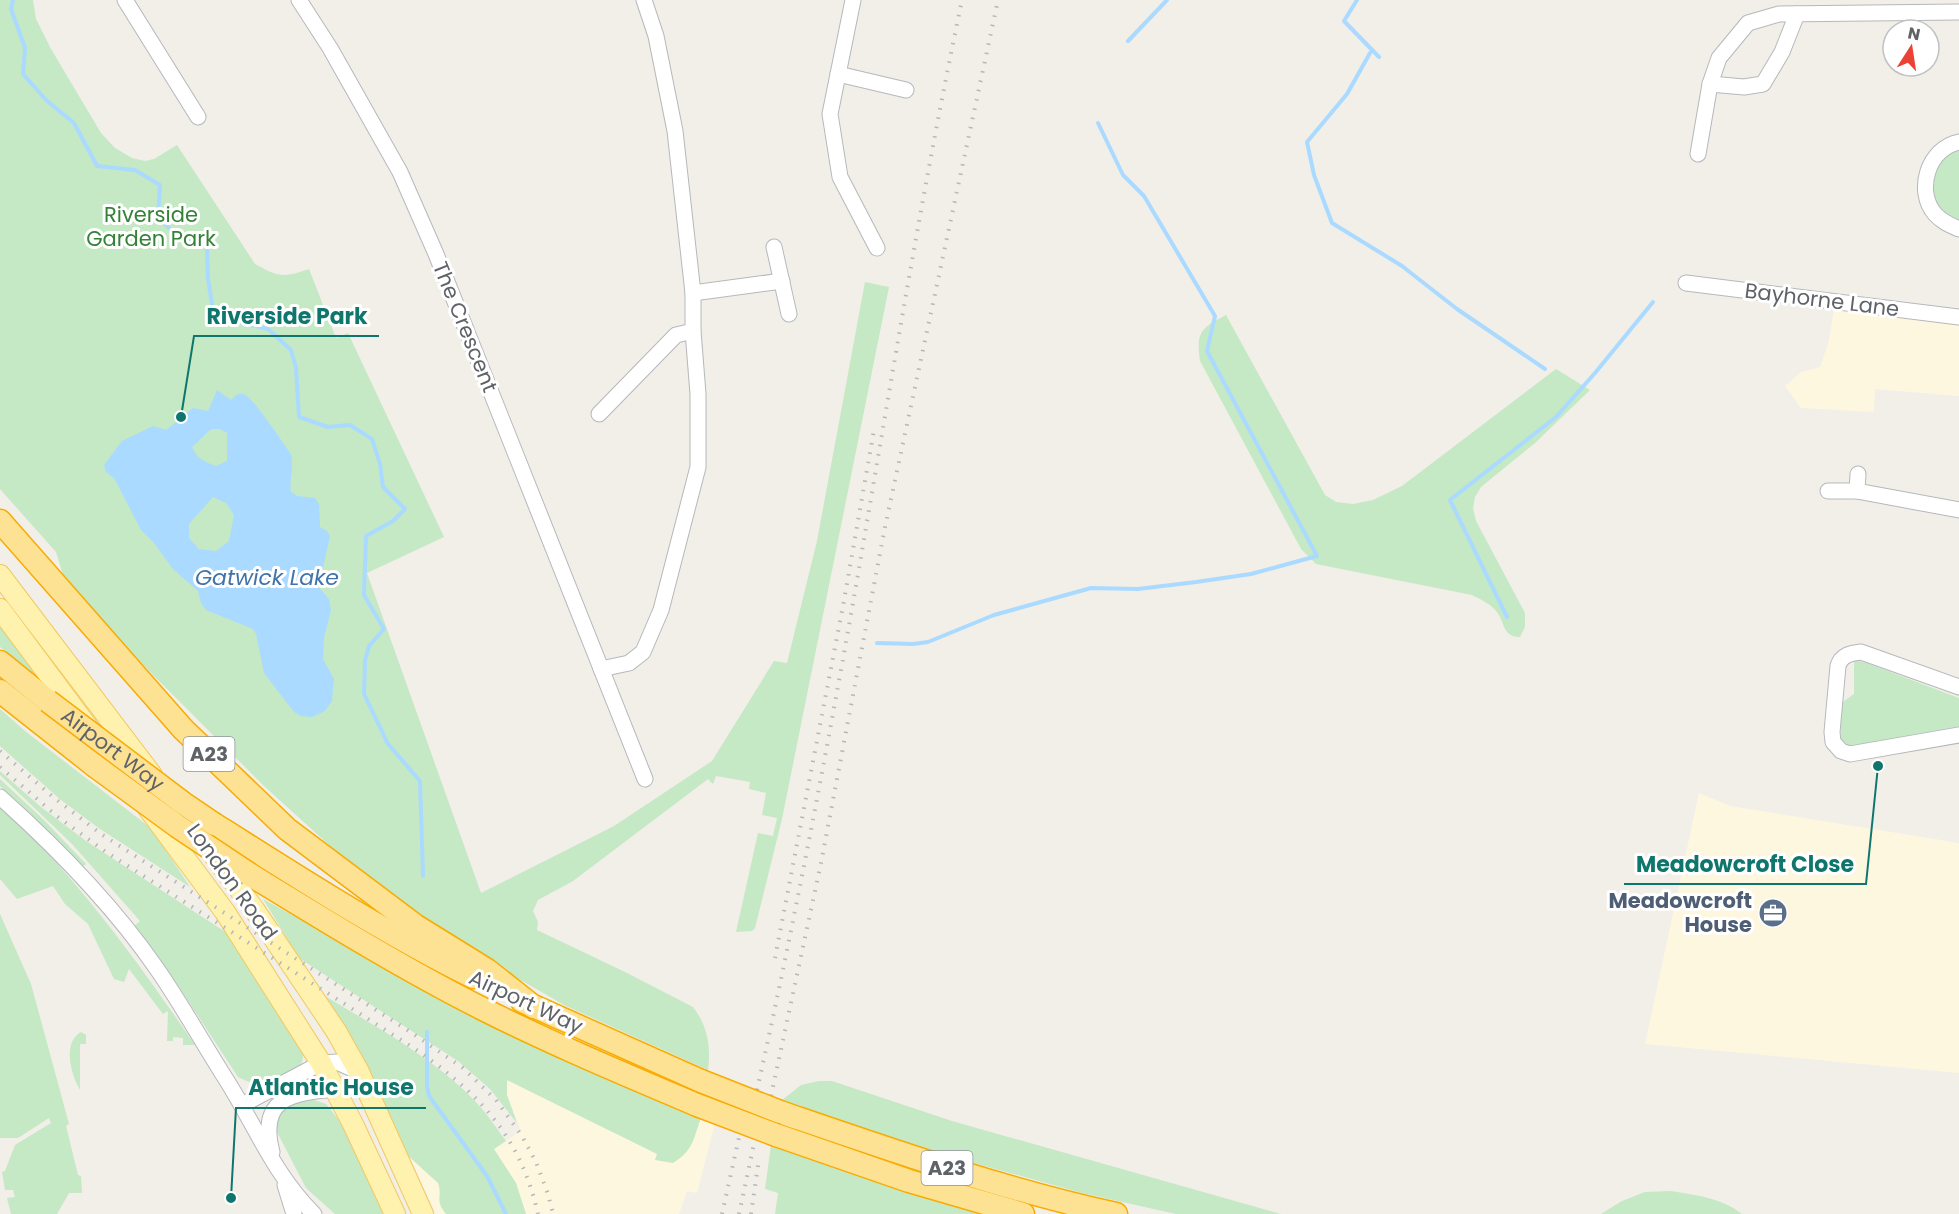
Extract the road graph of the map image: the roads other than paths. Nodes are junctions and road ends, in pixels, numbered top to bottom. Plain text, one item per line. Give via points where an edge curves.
1 (125, 0) edge
2 (299, 0) edge
3 (644, 0) edge
4 (853, 0) edge
5 (1959, 12) edge
6 (1797, 14) junction
7 (838, 74) junction
8 (1710, 84) junction
9 (906, 90) dead end
10 (198, 117) dead end
11 (1959, 142) edge
12 (1698, 154) dead end
13 (1959, 229) edge
14 (774, 247) dead end
15 (877, 248) dead end
16 (782, 281) junction
17 (1686, 283) dead end
18 (693, 293) junction
19 (789, 315) dead end
20 (1959, 317) edge
21 (693, 332) junction
22 (599, 414) dead end
23 (1858, 474) dead end
24 (1828, 491) dead end
25 (1857, 491) junction
26 (1959, 510) edge
27 (0, 521) edge
28 (0, 575) edge
29 (0, 609) edge
30 (0, 662) edge
31 (601, 669) junction
32 (1959, 687) edge
33 (0, 691) edge
34 (1959, 735) edge
35 (645, 779) dead end
36 (0, 796) edge
37 (534, 1007) junction
38 (321, 1063) junction
39 (358, 1072) junction
40 (335, 1089) junction
41 (242, 1105) junction
42 (279, 1172) junction
43 (294, 1214) edge
44 (314, 1214) edge
45 (395, 1214) edge
46 (423, 1214) edge
47 (1023, 1214) edge
48 (1116, 1214) edge

1 - 10 street
2 - 31 street, The Crescent via 400,171
3 - 18 street via 656,36 675,131
4 - 7 street
5 - 6 street
6 - 8 street via 1779,14 1748,23 1719,58
6 - 8 street via 1782,52 1763,84
7 - 9 street
7 - 15 street via 830,114 840,177
8 - 12 street
11 - 13 street via 1938,153 1925,181 1927,201 1934,213 1945,224
14 - 16 street
16 - 18 street
16 - 19 street
17 - 20 street, Bayhorne Lane
18 - 21 street
21 - 22 street via 676,335
21 - 31 street via 698,467 661,610 637,658
23 - 25 street
24 - 25 street
25 - 26 street
27 - 37 highway, A23 via 183,729 287,829 416,926 487,970
28 - 39 main road, London Road / A23 via 254,909 336,1031
29 - 38 main road via 225,912
30 - 37 highway, Airport Way / A23, bridge via 214,824 421,951
31 - 35 street, The Crescent
32 - 34 street via 1862,652 1850,653 1839,661 1832,732 1833,742 1850,754
33 - 47 highway, Airport Way / A23, bridge via 95,766 249,874 395,962 481,1008 697,1105 877,1171
36 - 41 street via 73,868 148,957
37 - 48 highway, Airport Way / A23, bridge via 780,1112 928,1162
38 - 39 street via 336,1062
38 - 40 main road
38 - 41 street
39 - 46 main road, London Road / A23
40 - 42 street via 294,1095 275,1107 268,1127
40 - 45 main road
41 - 42 street
42 - 43 street
42 - 44 street

